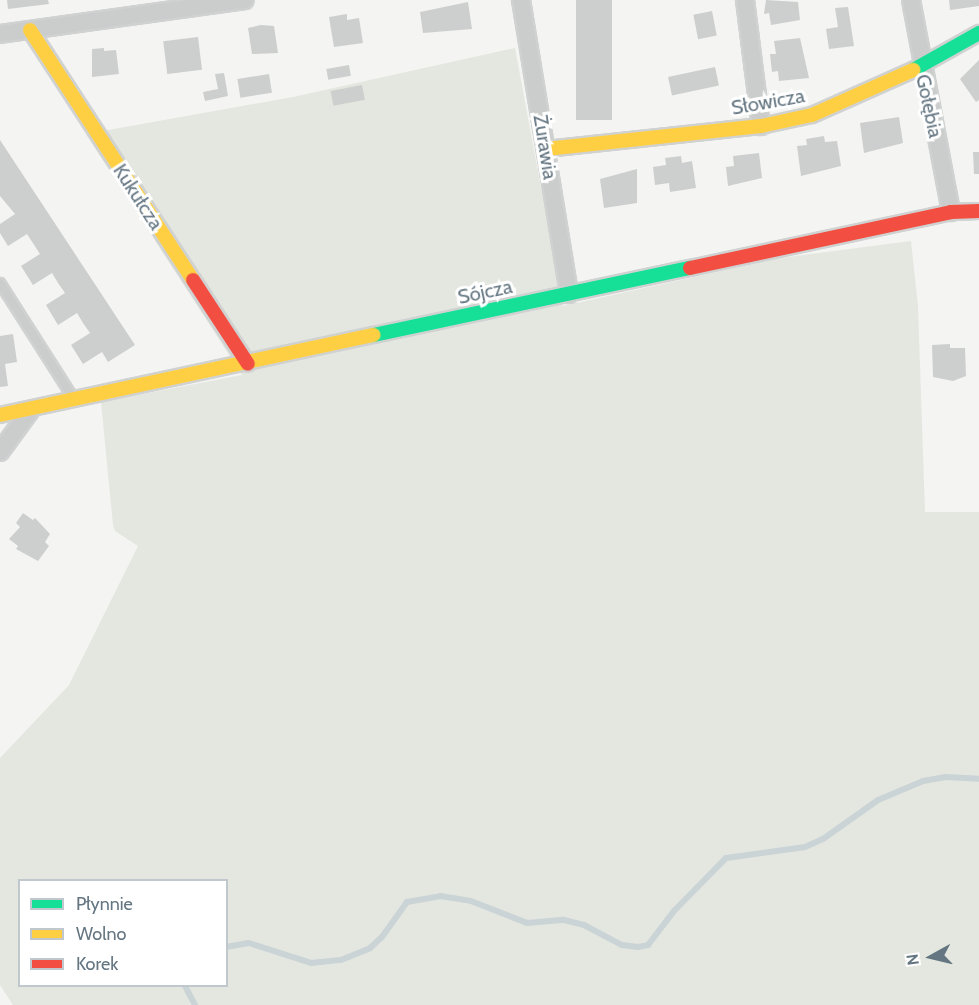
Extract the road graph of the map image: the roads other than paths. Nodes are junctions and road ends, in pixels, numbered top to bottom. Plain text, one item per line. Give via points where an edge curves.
1 (245, 0) edge
2 (521, 0) edge
3 (745, 0) edge
4 (911, 0) edge
5 (30, 30) junction
6 (979, 33) edge
7 (0, 34) edge
8 (920, 67) junction
9 (761, 126) junction
10 (546, 149) junction
11 (979, 211) edge
12 (951, 212) junction
13 (0, 283) edge
14 (569, 294) junction
15 (248, 364) junction
16 (76, 401) junction
17 (30, 411) junction
18 (0, 415) edge
19 (0, 452) edge

1 - 5 street
2 - 10 street, Żurawia
3 - 9 street
4 - 8 street, Gołębia
5 - 7 street
5 - 15 street, Kukułcza
6 - 8 street, Słowicza
8 - 9 street, Słowicza via 812,115
8 - 12 street, Gołębia
9 - 10 street, Słowicza
10 - 14 street, Żurawia
11 - 12 street, Sójcza
12 - 14 street, Sójcza
13 - 16 lane
14 - 15 street, Sójcza
15 - 16 street, Sójcza
16 - 17 street, Sójcza
17 - 18 street, Sójcza
17 - 19 street

